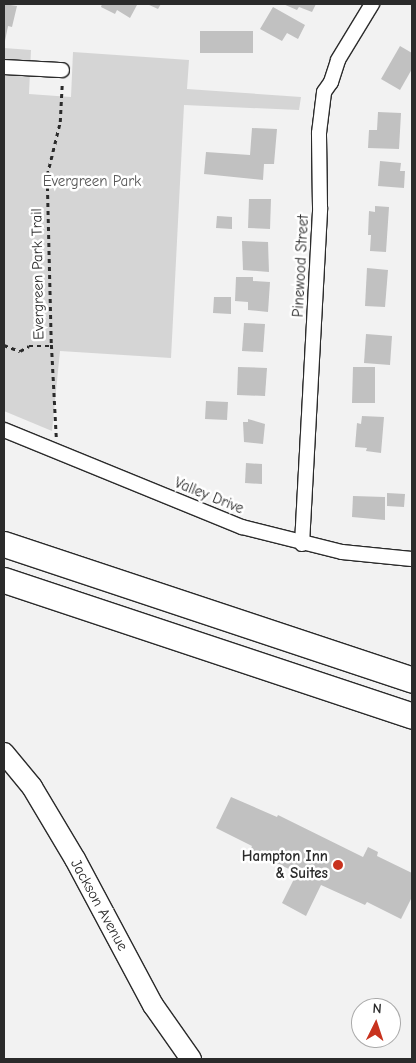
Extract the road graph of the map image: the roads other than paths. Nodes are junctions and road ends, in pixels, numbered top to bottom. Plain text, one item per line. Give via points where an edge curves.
1 (372, 4) edge
2 (4, 67) edge
3 (62, 70) road end
4 (4, 430) edge
5 (4, 544) edge
6 (302, 544) junction
7 (412, 559) edge
8 (4, 580) edge
9 (412, 680) edge
10 (412, 716) edge
11 (4, 753) edge
12 (189, 1058) edge

1 - 6 street, Pinewood Street via 338,60 324,92 319,133 320,214
2 - 3 street
4 - 6 street, Valley Drive via 242,527
5 - 9 highway
6 - 7 street, Valley Drive via 342,552
8 - 10 highway
11 - 12 main road, Jackson Avenue via 32,787 153,1005

